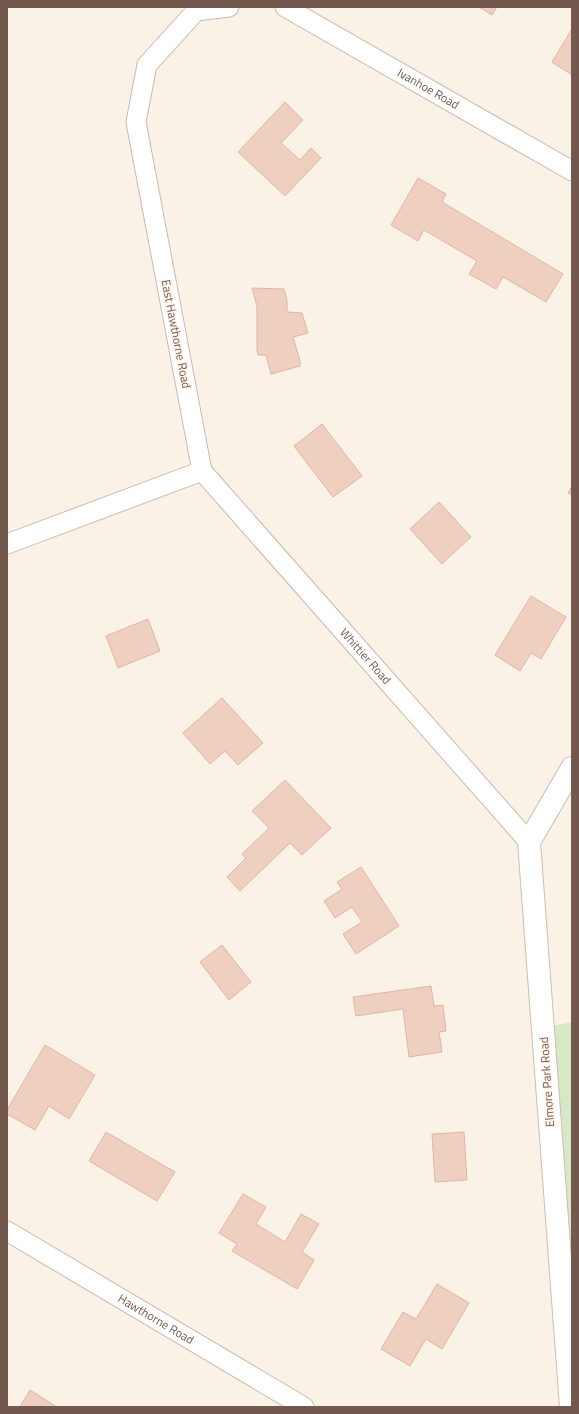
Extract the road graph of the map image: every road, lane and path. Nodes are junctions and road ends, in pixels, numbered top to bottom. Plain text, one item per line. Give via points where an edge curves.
1 (229, 7) edge
2 (285, 7) edge
3 (572, 171) edge
4 (202, 471) junction
5 (7, 544) edge
6 (572, 768) edge
7 (529, 842) junction
8 (7, 1231) edge
9 (304, 1407) edge
10 (572, 1407) edge

1 - 4 street, East Hawthorne Road via 196,11 147,65 136,122
2 - 3 street, Ivanhoe Road
4 - 5 street
4 - 7 street, Whittier Road
6 - 7 street
7 - 10 street, Elmore Park Road
8 - 9 street, Hawthorne Road

